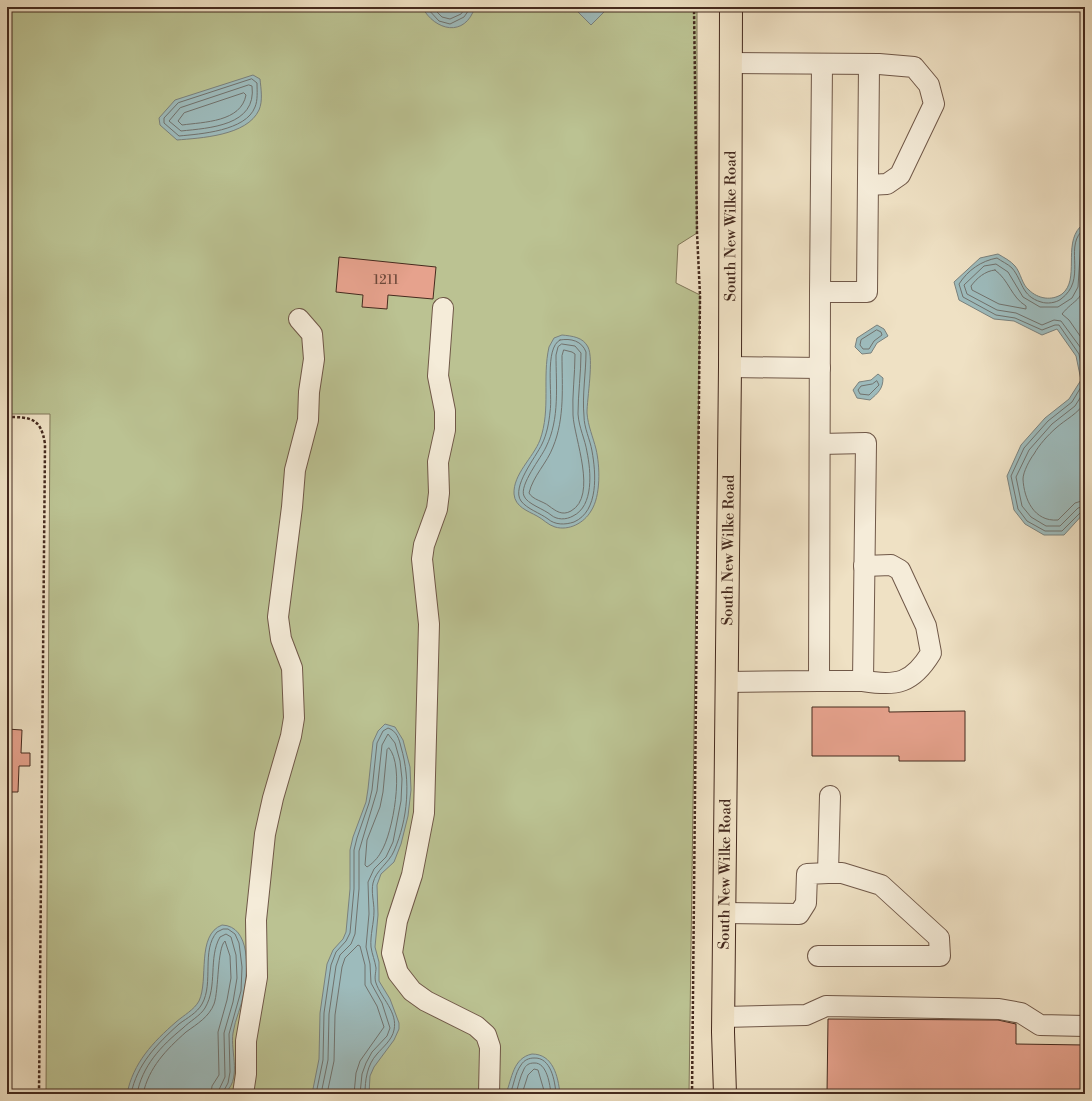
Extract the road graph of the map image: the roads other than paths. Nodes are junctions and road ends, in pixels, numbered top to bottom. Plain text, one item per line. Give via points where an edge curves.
1 (731, 7) edge
2 (731, 63) junction
3 (822, 64) junction
4 (869, 64) junction
5 (868, 186) junction
6 (820, 292) junction
7 (443, 308) dead end
8 (299, 319) dead end
9 (730, 367) junction
10 (820, 368) junction
11 (820, 444) junction
12 (864, 566) junction
13 (819, 681) junction
14 (863, 681) junction
15 (727, 682) junction
16 (830, 796) dead end
17 (828, 873) junction
18 (725, 913) junction
19 (818, 956) dead end
20 (724, 1017) junction
21 (1085, 1026) edge
22 (492, 1091) edge
23 (243, 1094) edge
24 (725, 1094) edge

1 - 2 main road, South New Wilke Road
2 - 3 lane
2 - 9 main road, South New Wilke Road
3 - 4 lane
3 - 6 lane
4 - 5 lane
4 - 5 lane via 914,67 929,85 934,104 900,175 887,184
5 - 6 lane via 867,292
6 - 10 lane
7 - 22 lane via 438,376 445,411 445,430 438,462 437,509 422,559 429,624 424,813 412,875 397,921 392,953 398,973 416,994 476,1026 486,1035 490,1047
8 - 23 lane via 310,330 315,350 308,374 308,420 295,470 278,617 281,639 290,660 293,676 293,726 266,834 256,920 257,977 246,1041
9 - 10 lane
9 - 15 main road, South New Wilke Road
10 - 11 lane
11 - 12 lane via 866,443
11 - 13 lane
12 - 14 lane
12 - 14 lane via 891,565 900,570 926,626 931,653 922,668 906,680 882,684
13 - 14 lane
13 - 15 lane
15 - 18 main road, South New Wilke Road
16 - 17 lane
17 - 18 lane via 807,874 806,903 799,914
17 - 19 lane via 842,873 881,885 939,938 940,956
18 - 20 main road, South New Wilke Road
20 - 21 lane via 806,1015 826,1006 999,1009 1021,1013 1040,1025
20 - 24 main road, South New Wilke Road

